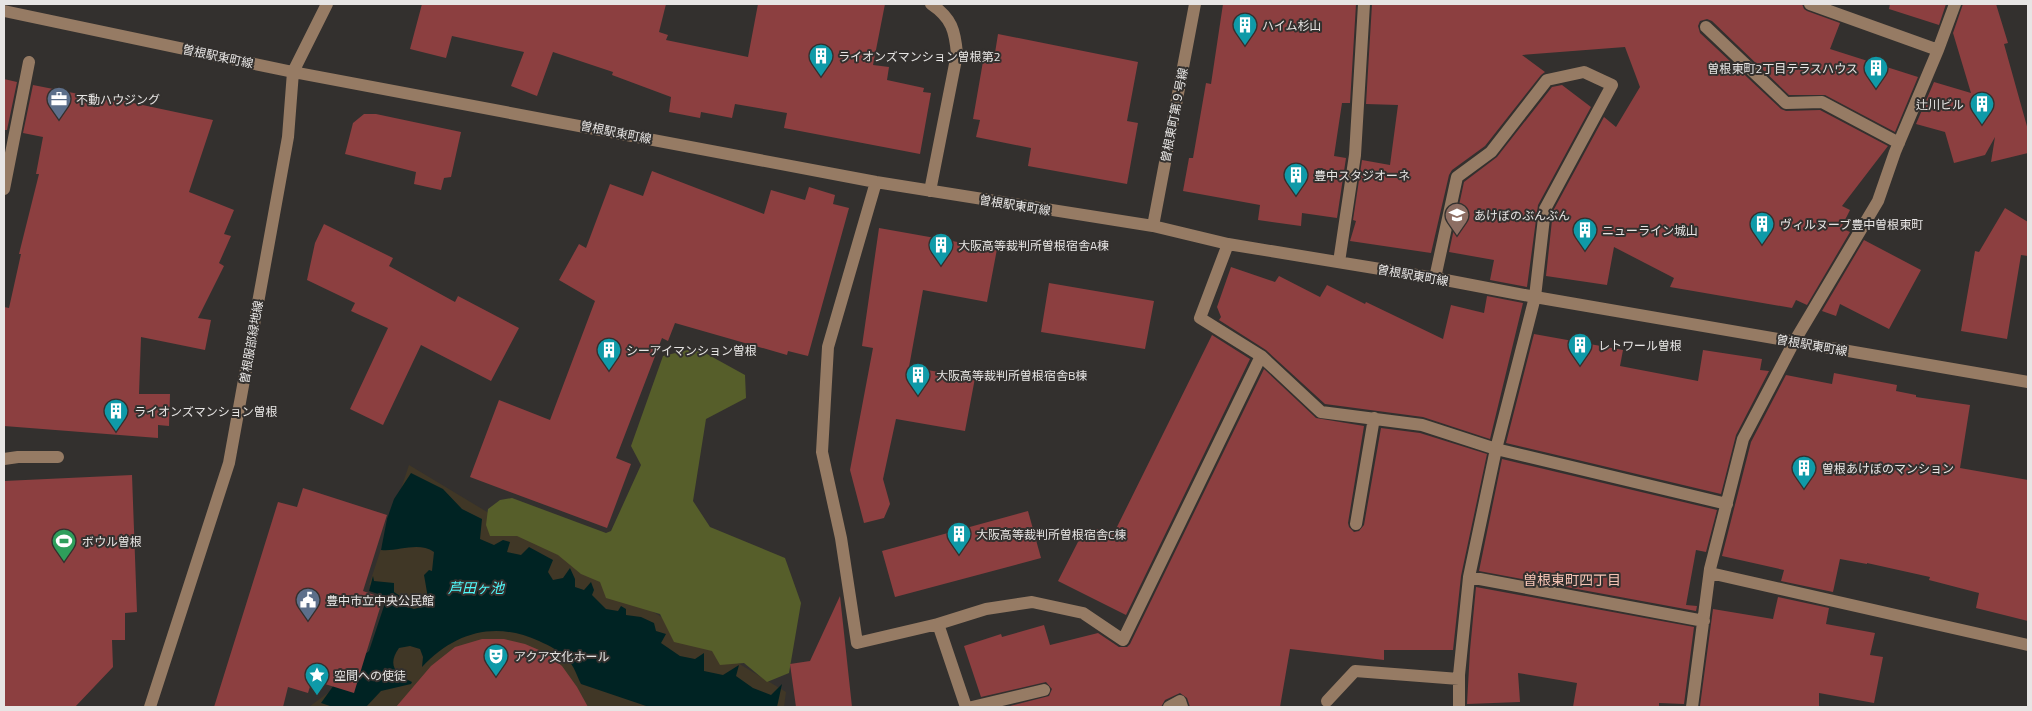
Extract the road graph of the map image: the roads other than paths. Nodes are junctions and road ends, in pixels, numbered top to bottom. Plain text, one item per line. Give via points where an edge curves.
1 (327, 4) edge
2 (932, 4) edge
3 (1194, 4) edge
4 (1364, 4) edge
5 (1810, 4) edge
6 (1955, 4) edge
7 (4, 11) edge
8 (1706, 27) dead end
9 (1938, 50) junction
10 (29, 62) dead end
11 (293, 72) junction
12 (1899, 143) junction
13 (876, 182) junction
14 (4, 189) edge
15 (930, 191) junction
16 (1153, 226) junction
17 (1228, 244) junction
18 (1339, 262) junction
19 (1435, 278) junction
20 (1535, 297) junction
21 (1794, 342) junction
22 (1261, 356) junction
23 (2028, 382) edge
24 (1374, 418) junction
25 (1496, 449) junction
26 (58, 457) dead end
27 (4, 460) edge
28 (1727, 504) junction
29 (1356, 524) dead end
30 (1710, 573) junction
31 (1469, 577) junction
32 (1704, 621) junction
33 (938, 624) junction
34 (2028, 645) edge
35 (1459, 679) junction
36 (1044, 690) dead end
37 (1327, 701) dead end
38 (150, 707) edge
39 (966, 707) edge
40 (972, 707) edge
41 (1169, 707) edge
42 (1182, 707) edge
43 (1458, 707) edge
44 (1692, 707) edge

1 - 11 street, 曽根服部緑地線
2 - 15 street via 942,11 955,32 957,54
3 - 16 street, 曽根東町第９号線
4 - 18 street via 1355,155
5 - 9 street
6 - 9 street
7 - 11 street, 曽根駅東町線
8 - 12 street via 1786,103 1822,102
9 - 12 street
10 - 14 street
11 - 13 street, 曽根駅東町線
11 - 38 street, 曽根服部緑地線 via 288,137 229,464
12 - 21 street via 1878,202
13 - 15 street, 曽根駅東町線
13 - 33 street via 828,347 822,452 841,538 857,643
15 - 16 street, 曽根駅東町線
16 - 17 street, 曽根駅東町線
17 - 18 street, 曽根駅東町線
17 - 22 street via 1200,318
18 - 19 street, 曽根駅東町線
19 - 20 street, 曽根駅東町線
19 - 20 street via 1457,177 1491,152 1547,80 1584,72 1612,85 1545,209
20 - 21 street, 曽根駅東町線
20 - 25 street
21 - 23 street, 曽根駅東町線
21 - 28 street via 1743,439
22 - 24 street via 1321,412
22 - 33 street via 1123,640 1083,613 1032,602 986,609
24 - 25 street via 1422,425
24 - 29 street
25 - 28 street
25 - 31 street
26 - 27 street
28 - 30 street
30 - 32 street
30 - 34 street
31 - 32 street
31 - 35 street
32 - 44 street
33 - 39 street
35 - 37 street via 1355,671
35 - 43 street
36 - 40 street
41 - 42 street via 1180,701

